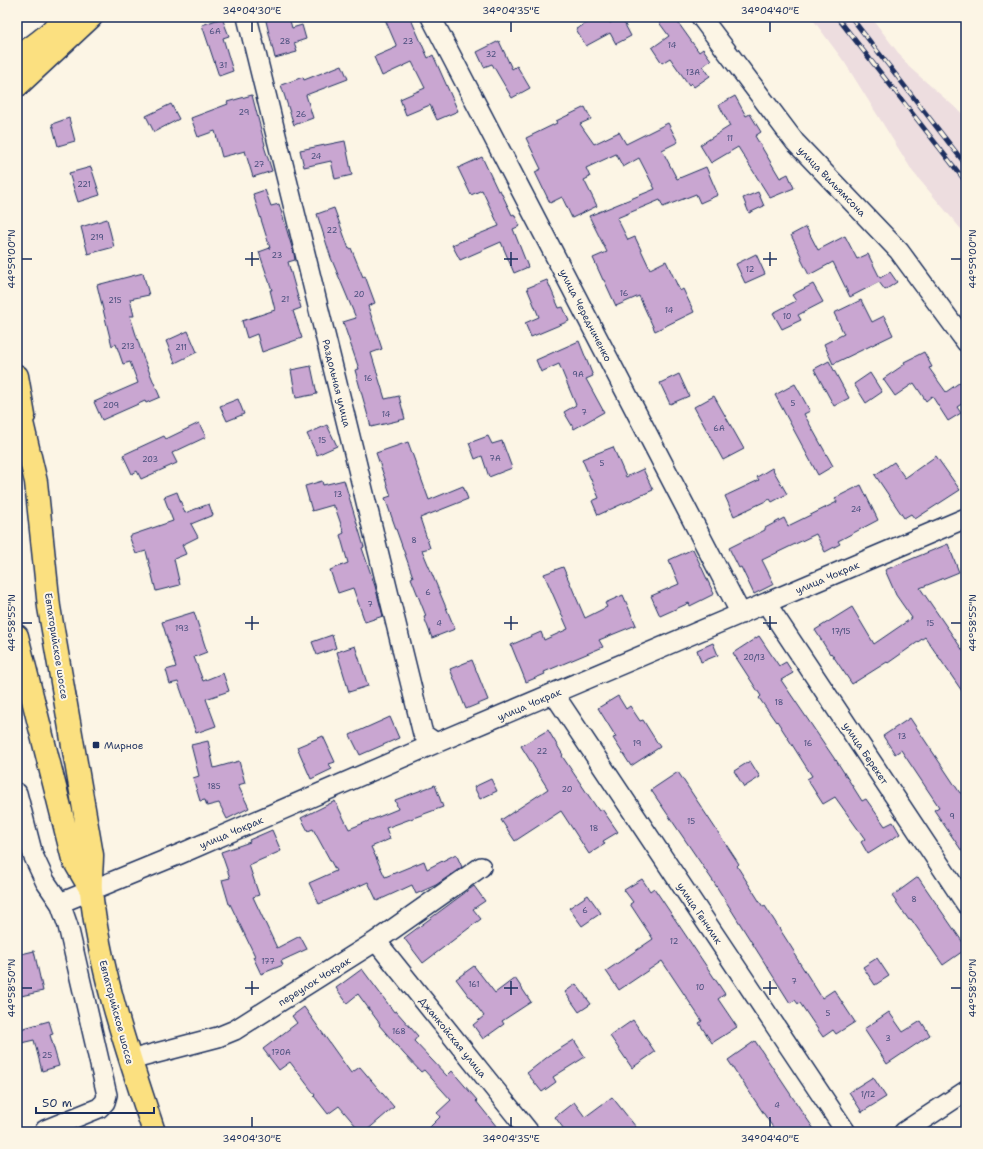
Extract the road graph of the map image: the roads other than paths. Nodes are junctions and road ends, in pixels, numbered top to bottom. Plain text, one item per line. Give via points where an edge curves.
1 (62, 17) edge
2 (91, 17) edge
3 (248, 17) edge
4 (431, 17) edge
5 (701, 17) edge
6 (17, 57) edge
7 (17, 86) edge
8 (966, 342) edge
9 (17, 376) edge
10 (17, 402) edge
11 (36, 482) junction
12 (966, 518) edge
13 (766, 603) junction
14 (741, 614) junction
15 (17, 636) edge
16 (554, 694) junction
17 (436, 743) junction
18 (17, 793) edge
19 (481, 867) dead end
20 (91, 890) junction
21 (60, 903) junction
22 (966, 904) edge
23 (376, 941) junction
24 (130, 1060) junction
25 (966, 1091) edge
26 (45, 1130) dead end
27 (154, 1132) edge
28 (529, 1132) edge
29 (846, 1132) edge
30 (904, 1132) edge

1 - 6 main road via 59,23 35,45
2 - 7 main road
3 - 17 street, Раздольная улица via 423,734
4 - 14 street, улица Чередниченко
5 - 8 street, улица Вильямсона via 795,142 899,251
9 - 11 main road
10 - 11 main road, Евпаторийское шоссе
11 - 20 main road, Евпаторийское шоссе via 49,607 92,855
12 - 13 street, улица Чокрак
13 - 14 street, улица Чокрак
13 - 22 street, улица Берекет
14 - 16 street, улица Чокрак
15 - 20 main road, Евпаторийское шоссе via 73,859
16 - 17 street, улица Чокрак
16 - 29 street, улица Генчлик
17 - 20 street, улица Чокрак
18 - 21 street via 33,854 45,880
19 - 23 street, переулок Чокрак
20 - 21 street, улица Чокрак
20 - 24 main road, Евпаторийское шоссе via 104,972
21 - 26 street via 68,926 107,1095 99,1108
23 - 24 street, переулок Чокрак via 235,1030 218,1038
23 - 28 street, Джанкойская улица
24 - 27 main road, Евпаторийское шоссе
25 - 30 street

